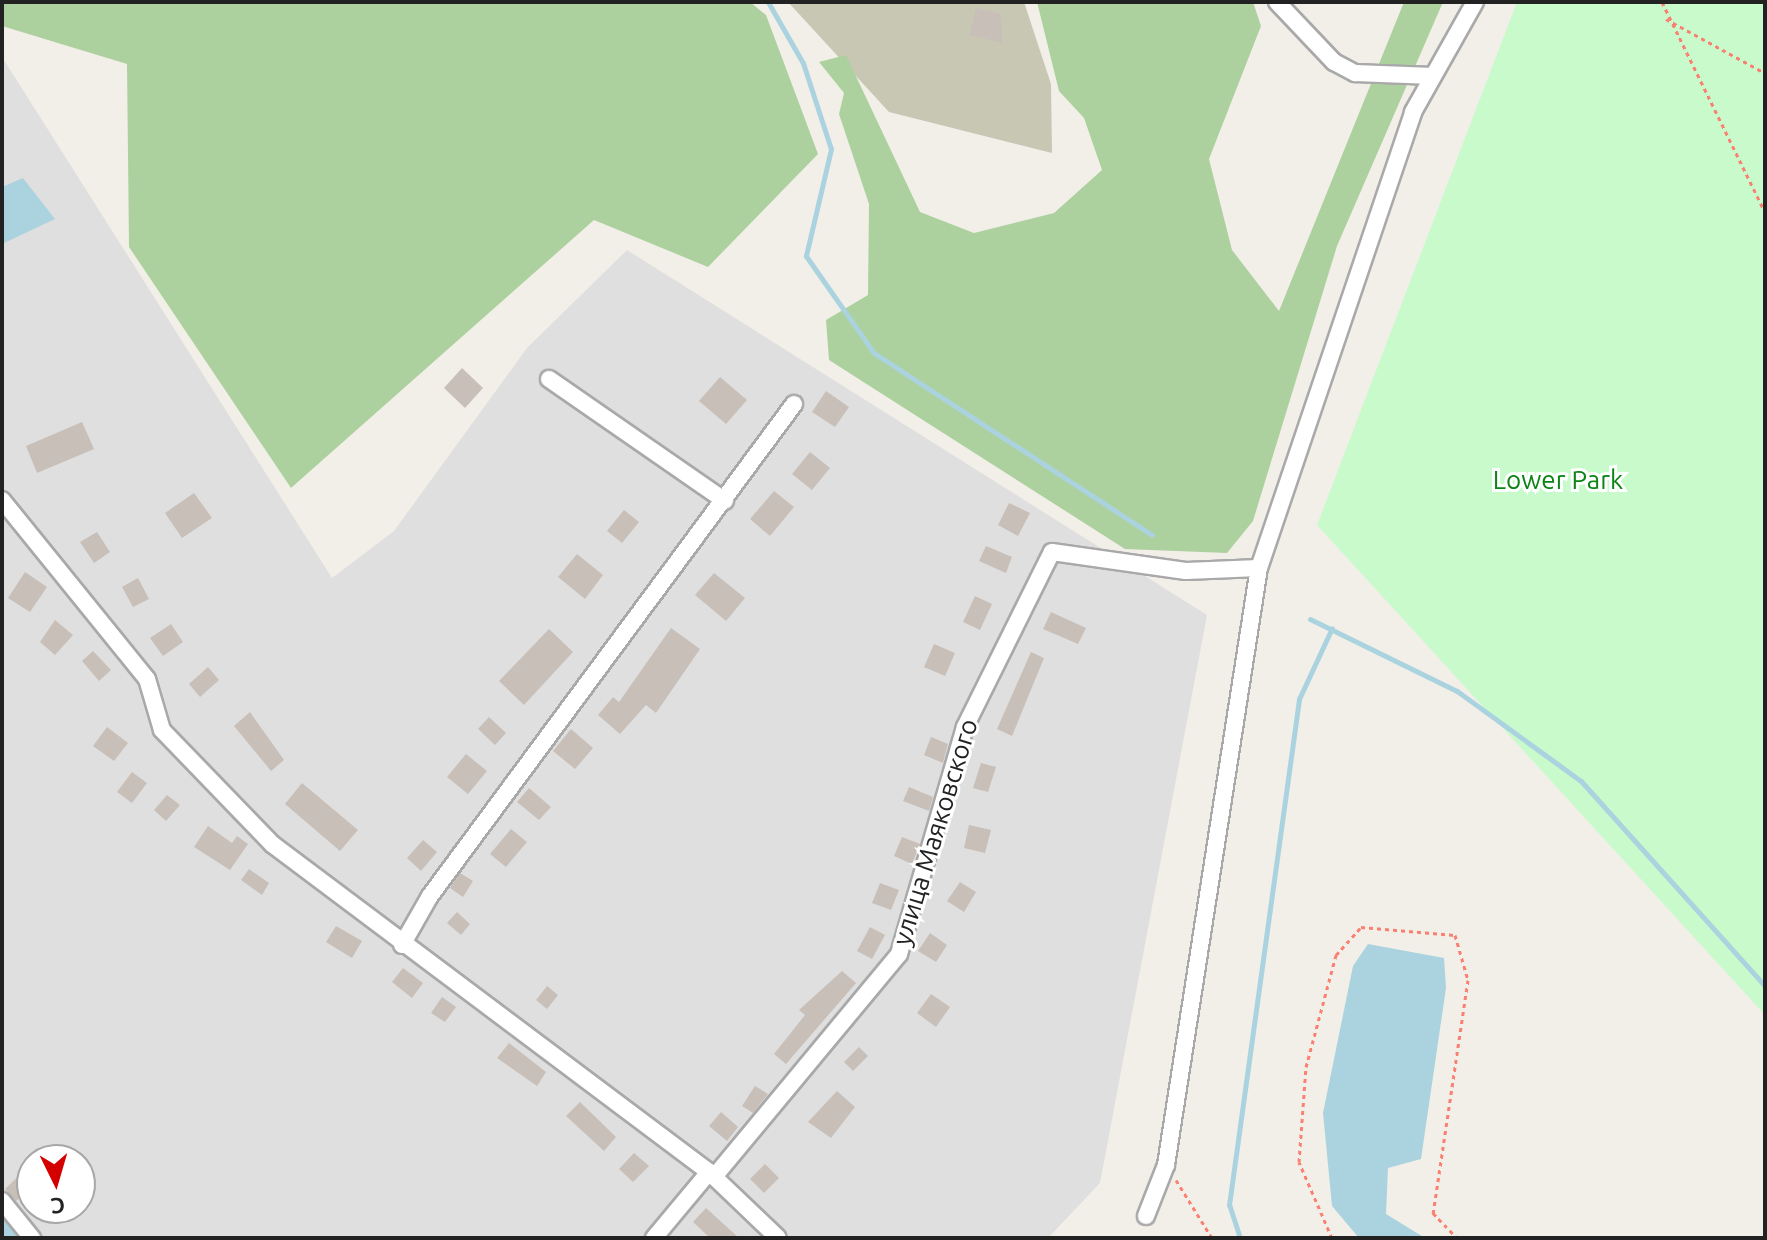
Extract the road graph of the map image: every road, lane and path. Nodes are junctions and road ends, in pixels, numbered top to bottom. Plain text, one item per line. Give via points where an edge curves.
1 (1277, 2) edge
2 (1475, 2) edge
3 (1662, 2) edge
4 (1666, 19) junction
5 (1765, 73) edge
6 (1433, 76) junction
7 (1765, 212) edge
8 (549, 379) dead end
9 (794, 404) dead end
10 (2, 500) edge
11 (725, 501) junction
12 (1259, 568) junction
13 (402, 945) junction
14 (1166, 1165) junction
15 (711, 1175) junction
16 (2, 1201) edge
17 (1146, 1216) dead end
18 (32, 1238) edge
19 (654, 1238) edge
20 (778, 1238) edge
21 (1212, 1238) edge
22 (1332, 1238) edge
23 (1457, 1238) edge

1 - 6 street via 1334,62 1355,73
2 - 6 street
3 - 4 path
4 - 5 path
4 - 7 path
6 - 12 street via 1413,112
8 - 11 street
9 - 11 street
10 - 13 street via 147,679 162,730 272,844
11 - 13 street via 430,896
12 - 14 street
12 - 15 street, улица Маяковского via 1186,571 1052,552 965,727 899,954
13 - 15 street
14 - 17 street
14 - 21 path
15 - 19 street, улица Маяковского
15 - 20 street
16 - 18 street
22 - 23 path via 1299,1162 1306,1067 1336,955 1361,927 1455,935 1468,980 1433,1213

